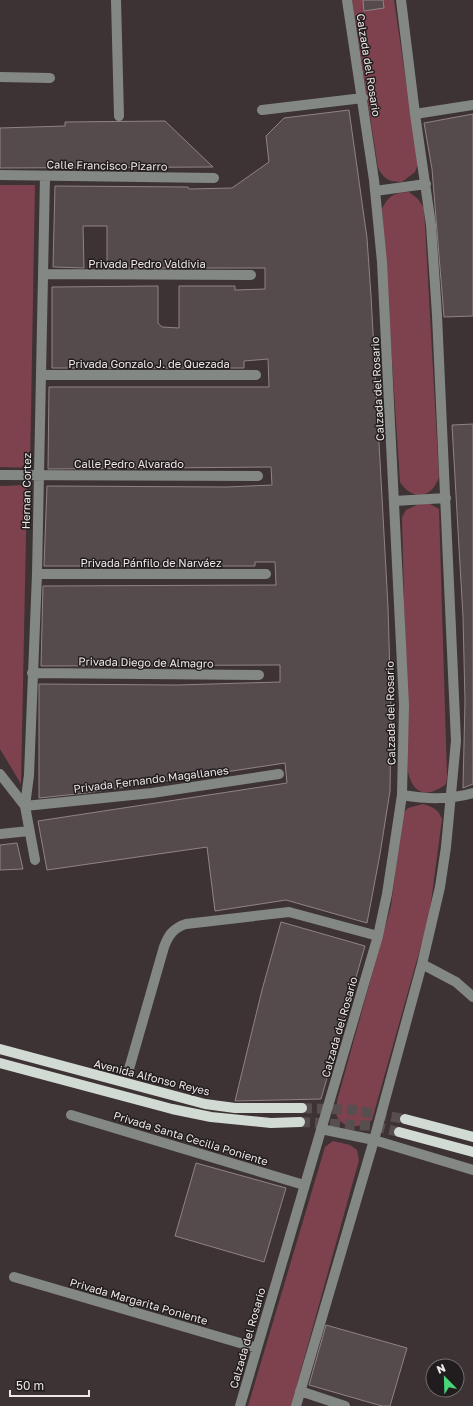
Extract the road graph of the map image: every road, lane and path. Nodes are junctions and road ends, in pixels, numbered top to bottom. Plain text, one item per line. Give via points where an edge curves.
1 (116, 0) edge
2 (347, 0) edge
3 (401, 0) edge
4 (0, 77) edge
5 (50, 78) dead end
6 (363, 98) junction
7 (473, 104) edge
8 (262, 110) dead end
9 (415, 114) junction
10 (119, 116) dead end
11 (0, 175) edge
12 (45, 176) junction
13 (214, 178) dead end
14 (426, 184) junction
15 (375, 192) junction
16 (43, 274) junction
17 (251, 275) dead end
18 (42, 375) junction
19 (256, 375) dead end
20 (0, 474) edge
21 (37, 475) junction
22 (258, 476) dead end
23 (446, 498) junction
24 (394, 501) junction
25 (37, 574) junction
26 (266, 574) dead end
27 (32, 673) junction
28 (259, 675) dead end
29 (0, 774) edge
30 (279, 774) dead end
31 (473, 793) edge
32 (402, 795) junction
33 (450, 798) junction
34 (25, 806) junction
35 (29, 831) junction
36 (0, 834) edge
37 (35, 860) dead end
38 (378, 936) junction
39 (422, 964) junction
40 (473, 997) edge
41 (0, 1049) edge
42 (0, 1063) edge
43 (129, 1069) dead end
44 (302, 1108) tunnel mouth
45 (71, 1115) dead end
46 (405, 1119) tunnel mouth
47 (300, 1122) tunnel mouth
48 (321, 1129) junction
49 (399, 1132) tunnel mouth
50 (473, 1137) edge
51 (374, 1140) junction
52 (473, 1152) edge
53 (473, 1170) edge
54 (304, 1185) junction
55 (14, 1277) dead end
56 (257, 1348) junction
57 (300, 1391) junction
58 (240, 1406) edge
59 (296, 1406) edge
60 (345, 1406) edge

1 - 10 street
2 - 6 street, Calzada del Rosario
3 - 9 street
4 - 5 street
6 - 8 street
6 - 15 street, Calzada del Rosario
7 - 9 street
9 - 14 street
11 - 12 street, Calle Francisco Pizarro
12 - 13 street, Calle Francisco Pizarro
12 - 16 street, Hernan Cortez
14 - 15 street
14 - 23 street via 437,315
15 - 24 street, Calzada del Rosario via 382,262
16 - 17 street, Privada Pedro Valdivia
16 - 18 street, Hernan Cortez
18 - 19 street, Privada Gonzalo J. de Quezada
18 - 21 street, Hernan Cortez
20 - 21 street, Calle Pedro Alvarado
21 - 22 street, Calle Pedro Alvarado
21 - 25 street, Hernan Cortez
23 - 24 street
23 - 33 street via 456,740
24 - 32 street, Calzada del Rosario via 404,705
25 - 26 street, Privada Pánfilo de Narváez
25 - 27 street, Hernan Cortez
27 - 28 street, Privada Diego de Almagro
27 - 34 street, Hernan Cortez via 29,775
29 - 34 street
30 - 34 street, Privada Fernando Magallanes via 152,793
31 - 33 street
32 - 33 street via 432,799
32 - 38 street, Calzada del Rosario
33 - 39 street via 440,887
34 - 35 street
35 - 36 street
35 - 37 street
38 - 43 street via 289,912 178,927 171,932 164,947
38 - 48 street, Calzada del Rosario
39 - 40 street via 456,982
39 - 51 street
41 - 44 main road, Avenida Alfonso Reyes via 205,1104 235,1108
42 - 47 main road via 211,1117 271,1123
45 - 54 street, Privada Santa Cecilia Poniente
46 - 50 main road
48 - 51 street
48 - 54 street, Calzada del Rosario
49 - 52 main road
51 - 53 street
51 - 57 street
54 - 56 street, Calzada del Rosario
55 - 56 street, Privada Margarita Poniente
56 - 58 street, Calzada del Rosario
57 - 59 street
57 - 60 street

